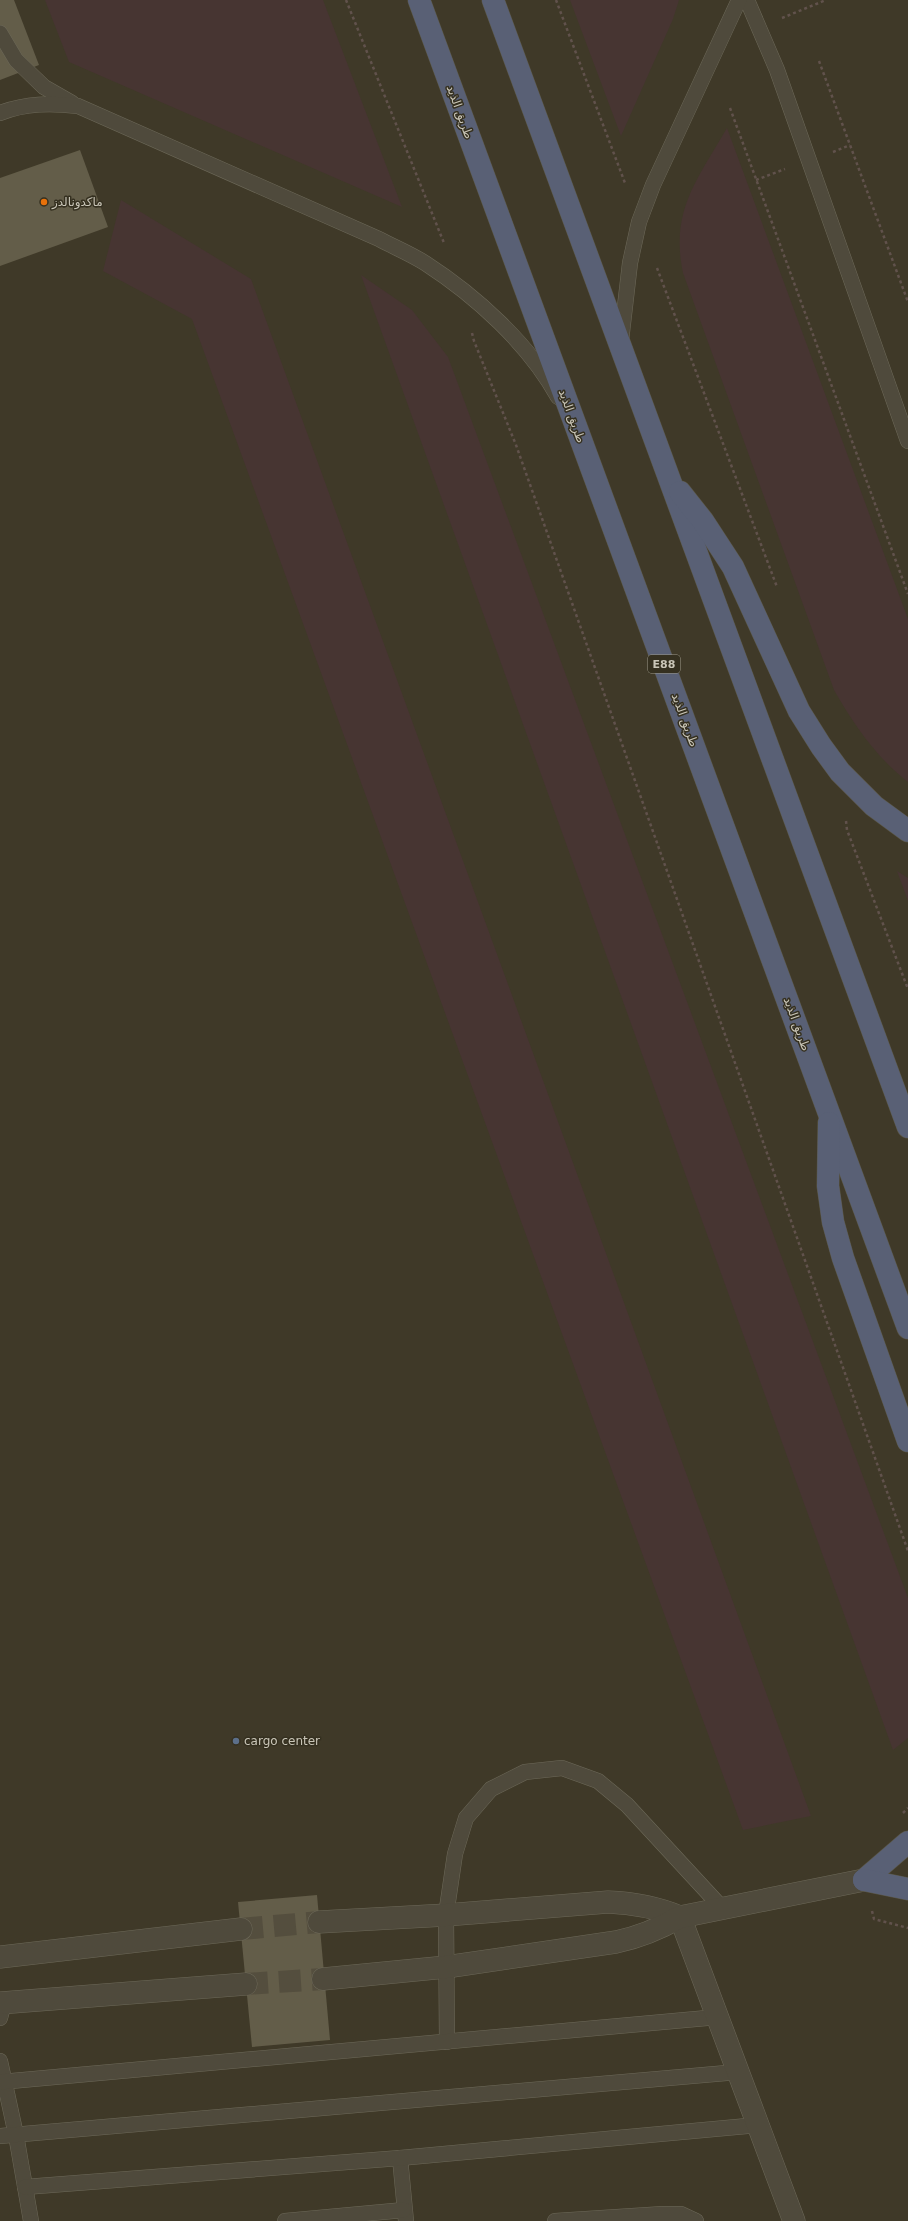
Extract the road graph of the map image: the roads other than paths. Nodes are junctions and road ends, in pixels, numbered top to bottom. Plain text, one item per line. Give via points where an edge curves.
1 (419, 0) edge
2 (493, 0) edge
3 (739, 0) edge
4 (747, 0) edge
5 (0, 33) edge
6 (78, 106) junction
7 (0, 113) edge
8 (621, 348) junction
9 (908, 441) edge
10 (582, 442) junction
11 (669, 478) junction
12 (908, 831) edge
13 (829, 1113) junction
14 (908, 1128) edge
15 (908, 1328) edge
16 (908, 1441) edge
17 (908, 1842) edge
18 (864, 1880) junction
19 (908, 1889) edge
20 (723, 1908) junction
21 (446, 1915) junction
22 (680, 1917) junction
23 (319, 1922) tunnel mouth
24 (241, 1929) tunnel mouth
25 (0, 1956) edge
26 (446, 1967) junction
27 (323, 1979) tunnel mouth
28 (246, 1984) tunnel mouth
29 (1, 2008) edge
30 (718, 2017) junction
31 (447, 2042) junction
32 (0, 2061) edge
33 (738, 2072) junction
34 (2, 2082) edge
35 (758, 2124) junction
36 (16, 2135) junction
37 (0, 2136) edge
38 (400, 2158) junction
39 (25, 2187) junction
40 (405, 2216) edge
41 (30, 2221) edge
42 (285, 2221) edge
43 (555, 2221) edge
44 (696, 2221) edge
45 (794, 2221) edge

1 - 10 highway, طريق الذيد / E88
2 - 8 highway
3 - 8 lane via 653,185 639,222 630,262
4 - 9 lane via 777,70
5 - 6 lane via 16,60 44,87
6 - 7 lane via 34,104
6 - 10 lane via 379,239 424,262 465,291 512,335 551,385
8 - 11 highway
10 - 13 highway, طريق الذيد / E88
11 - 12 highway via 703,521 733,567 799,711 840,772 874,806
11 - 14 highway
13 - 15 highway, طريق الذيد / E88
13 - 16 highway via 828,1186 833,1222 843,1258
17 - 18 highway
18 - 19 highway
18 - 20 street
20 - 21 lane via 627,1805 598,1781 562,1768 525,1772 491,1789 466,1818 455,1854
20 - 22 street
21 - 22 street via 608,1902 633,1903 657,1908
21 - 23 street
21 - 26 lane
22 - 26 street via 660,1929 638,1937
22 - 30 street
24 - 25 street
26 - 27 street
26 - 31 lane
28 - 29 street
30 - 31 lane
30 - 33 street
31 - 34 lane
32 - 34 lane
33 - 35 street
33 - 36 lane
34 - 36 lane
35 - 38 lane
35 - 45 street
36 - 37 lane
36 - 39 lane
38 - 39 lane
38 - 40 lane
39 - 41 lane
40 - 42 lane
43 - 44 lane via 681,2214

